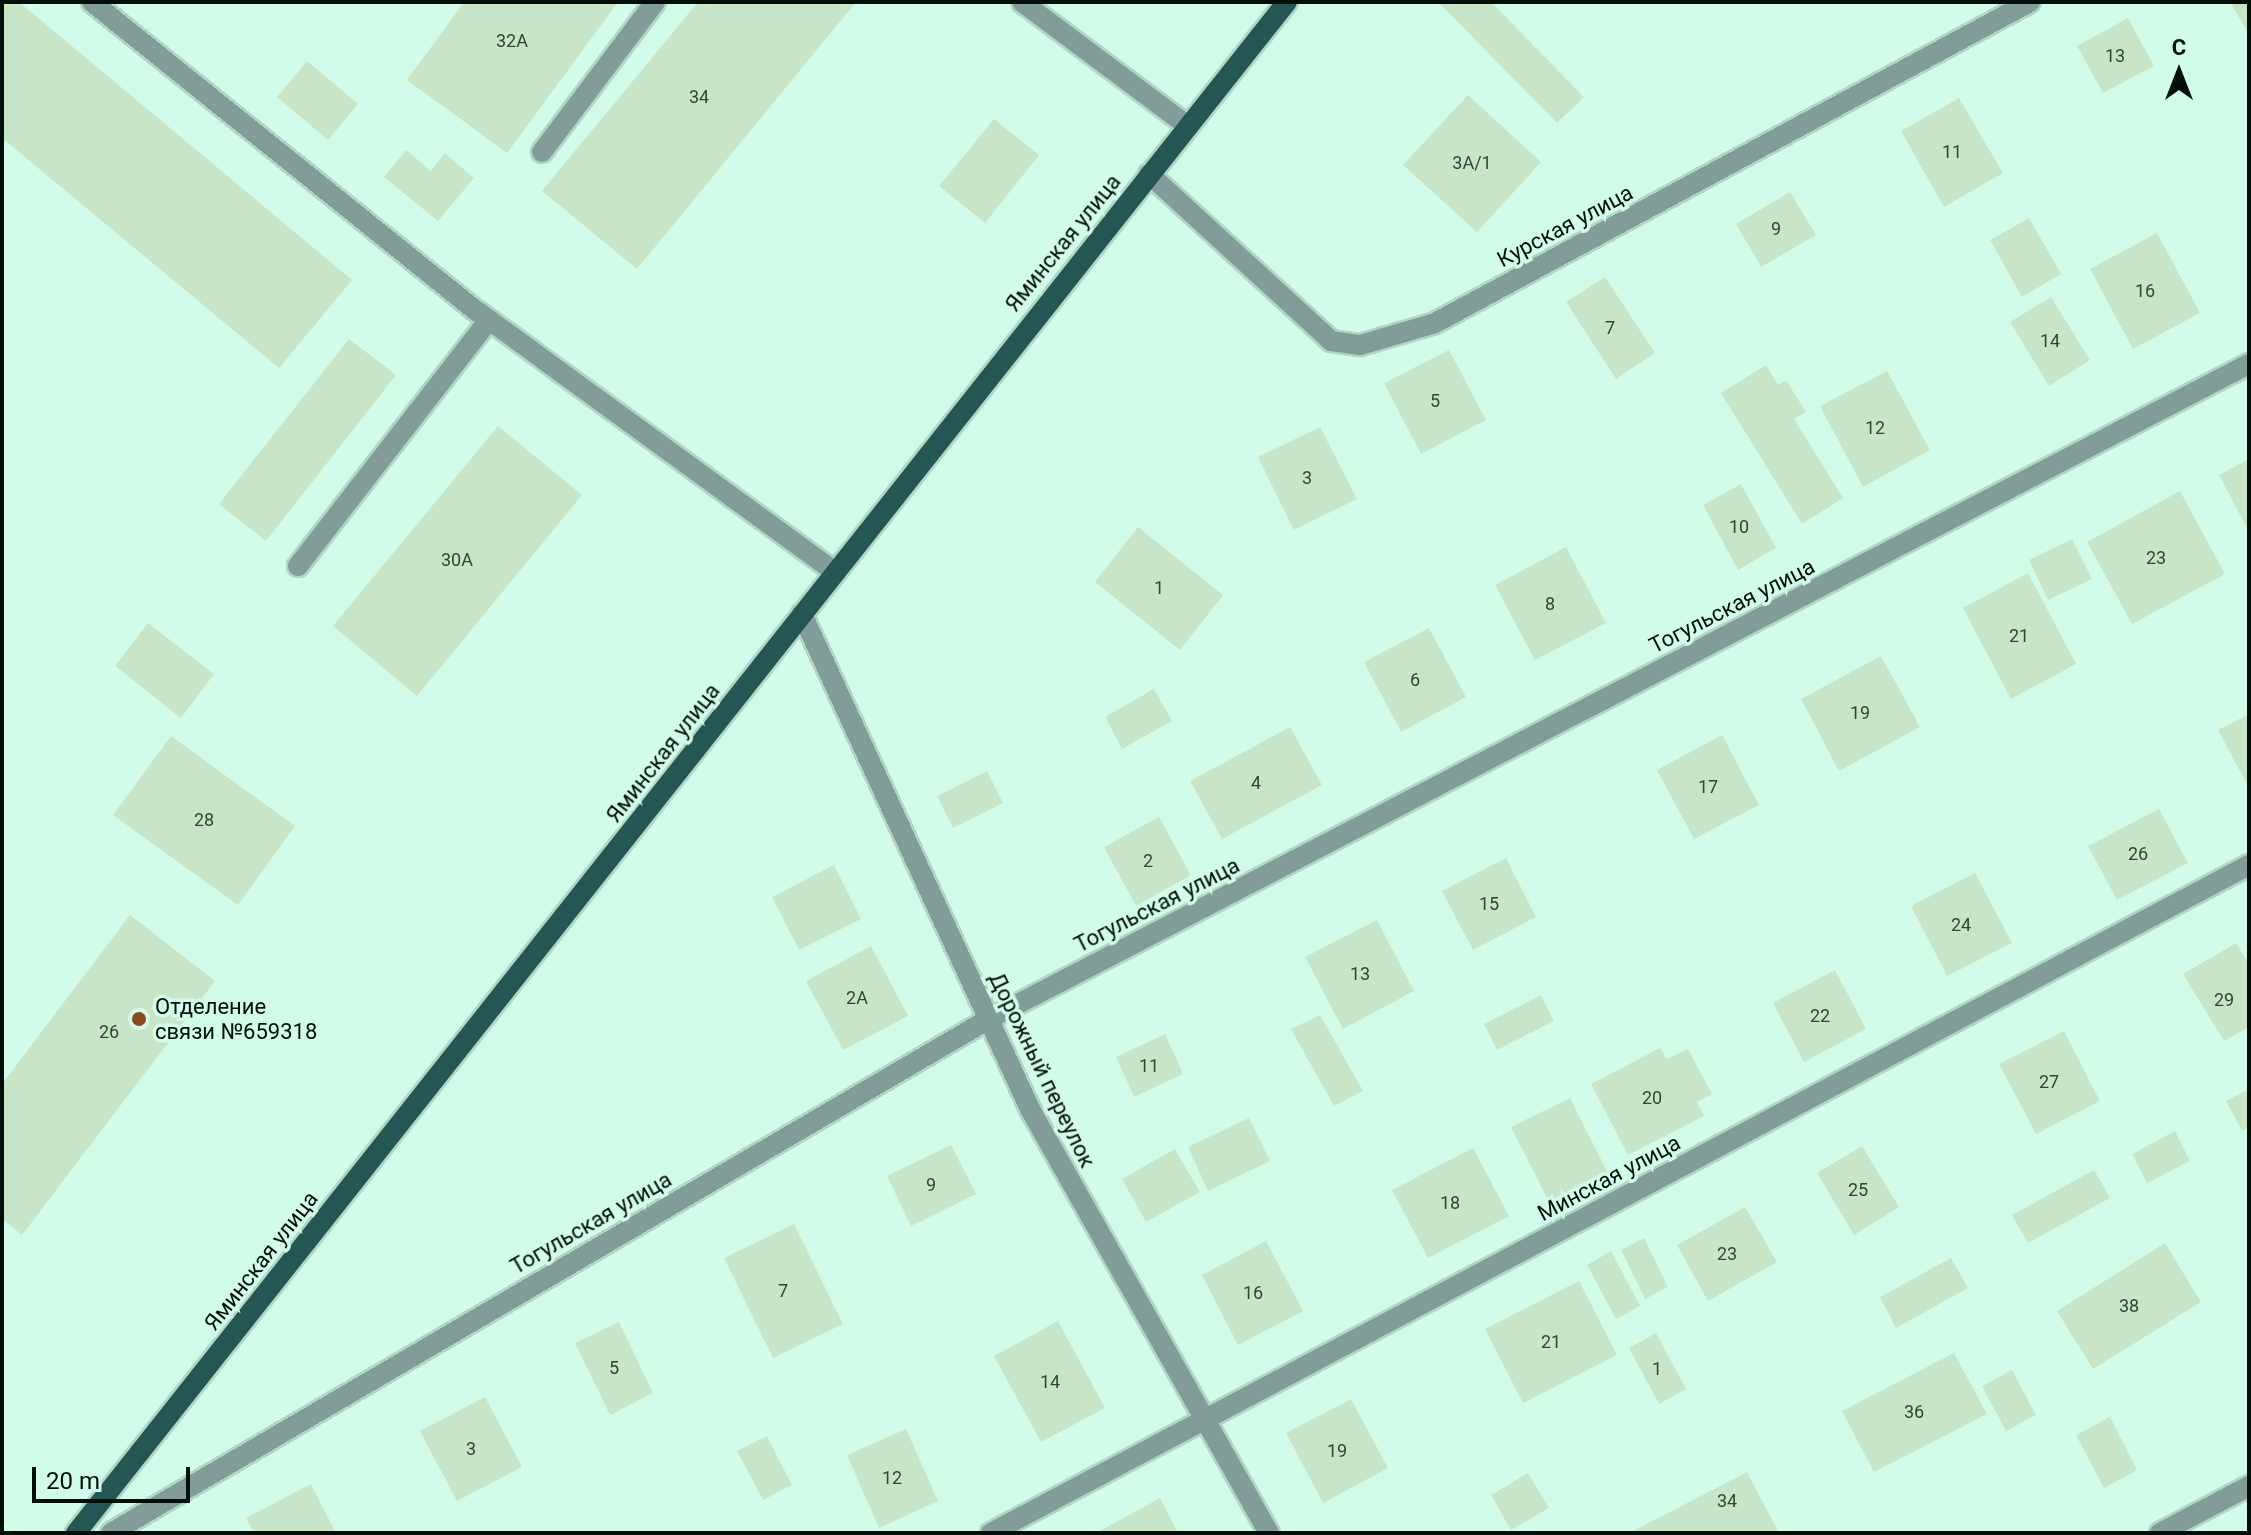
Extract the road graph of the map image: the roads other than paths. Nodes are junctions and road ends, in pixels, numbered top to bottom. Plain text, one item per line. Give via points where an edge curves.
1 (92, 2) edge
2 (655, 2) edge
3 (1022, 2) edge
4 (1287, 2) edge
5 (2030, 2) edge
6 (1188, 126) junction
7 (542, 152) dead end
8 (1149, 174) junction
9 (489, 320) junction
10 (2249, 364) edge
11 (298, 566) dead end
12 (835, 572) junction
13 (802, 614) junction
14 (2249, 865) edge
15 (989, 1019) junction
16 (1205, 1420) junction
17 (2249, 1486) edge
18 (76, 1533) edge
19 (111, 1533) edge
20 (991, 1533) edge
21 (1269, 1533) edge
22 (2160, 1533) edge

1 - 9 street
2 - 7 street
3 - 6 street
4 - 6 main road, Яминская улица
5 - 8 street, Курская улица via 1435,323 1360,345 1331,341
6 - 8 main road, Яминская улица
8 - 12 main road, Яминская улица
9 - 11 street
9 - 12 street
10 - 15 street, Тогульская улица
12 - 13 main road, Яминская улица
13 - 15 street, Дорожный переулок
13 - 18 main road, Яминская улица
14 - 16 street, Минская улица
15 - 16 street, Дорожный переулок via 1030,1109
15 - 19 street, Тогульская улица
16 - 20 street, Минская улица
16 - 21 street, Дорожный переулок
17 - 22 street

